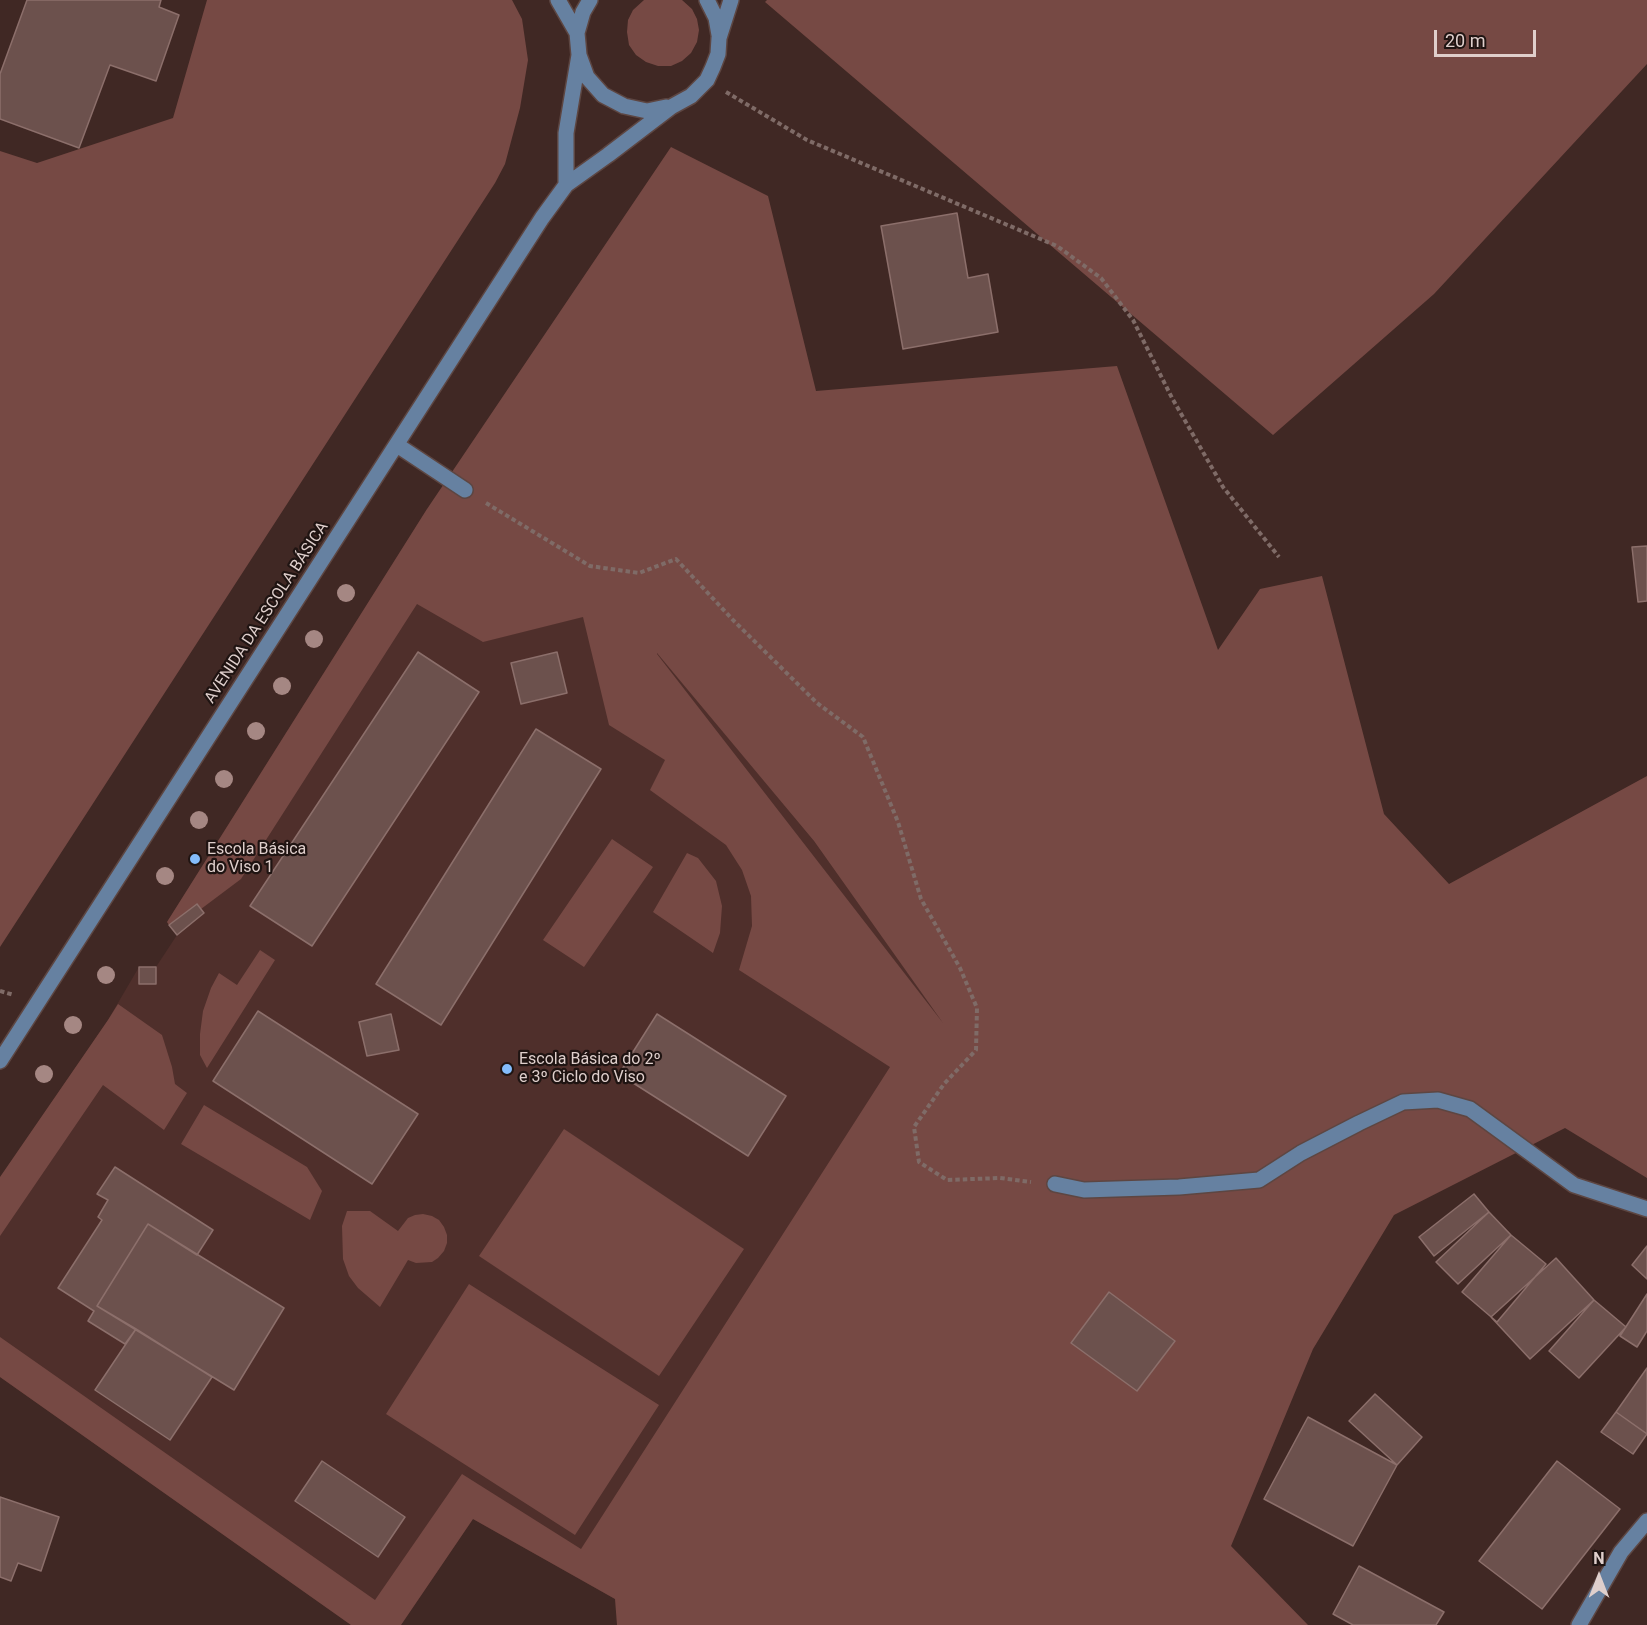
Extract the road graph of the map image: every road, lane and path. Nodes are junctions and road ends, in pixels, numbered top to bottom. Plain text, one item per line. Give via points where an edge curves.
1 (558, 0) edge
2 (590, 0) edge
3 (707, 0) edge
4 (731, 0) edge
5 (577, 33) junction
6 (719, 38) junction
7 (579, 55) junction
8 (706, 80) junction
9 (671, 107) junction
10 (566, 185) junction
11 (397, 445) junction
12 (465, 490) joint
13 (1279, 557) dead end
14 (0, 1061) edge
15 (1055, 1184) joint
16 (1647, 1209) edge
17 (1647, 1521) edge
18 (1579, 1625) edge

1 - 5 street
2 - 5 street, AVENIDA DA ESCOLA BÁSICA
3 - 6 street, AVENIDA DA ESCOLA BÁSICA via 716,18
4 - 6 street, AVENIDA DA ESCOLA BÁSICA
5 - 7 street, AVENIDA DA ESCOLA BÁSICA
6 - 8 street, AVENIDA DA ESCOLA BÁSICA via 718,54
7 - 9 street, AVENIDA DA ESCOLA BÁSICA via 587,77 603,95 624,106 647,111
7 - 10 street, AVENIDA DA ESCOLA BÁSICA via 566,133
8 - 9 street, AVENIDA DA ESCOLA BÁSICA via 691,96
8 - 13 path via 807,140 1057,246 1101,278 1133,320 1223,487
9 - 10 street, AVENIDA DA ESCOLA BÁSICA
10 - 11 street, AVENIDA DA ESCOLA BÁSICA
11 - 12 street
11 - 14 street, AVENIDA DA ESCOLA BÁSICA
12 - 15 path via 590,566 639,573 676,559 817,703 863,737 898,822 921,899 960,968 977,1008 976,1050 944,1084 914,1127 919,1162 947,1180 1000,1178
15 - 16 street via 1083,1190 1259,1180 1301,1153 1403,1102 1438,1100 1470,1109 1574,1185
17 - 18 street via 1621,1552

